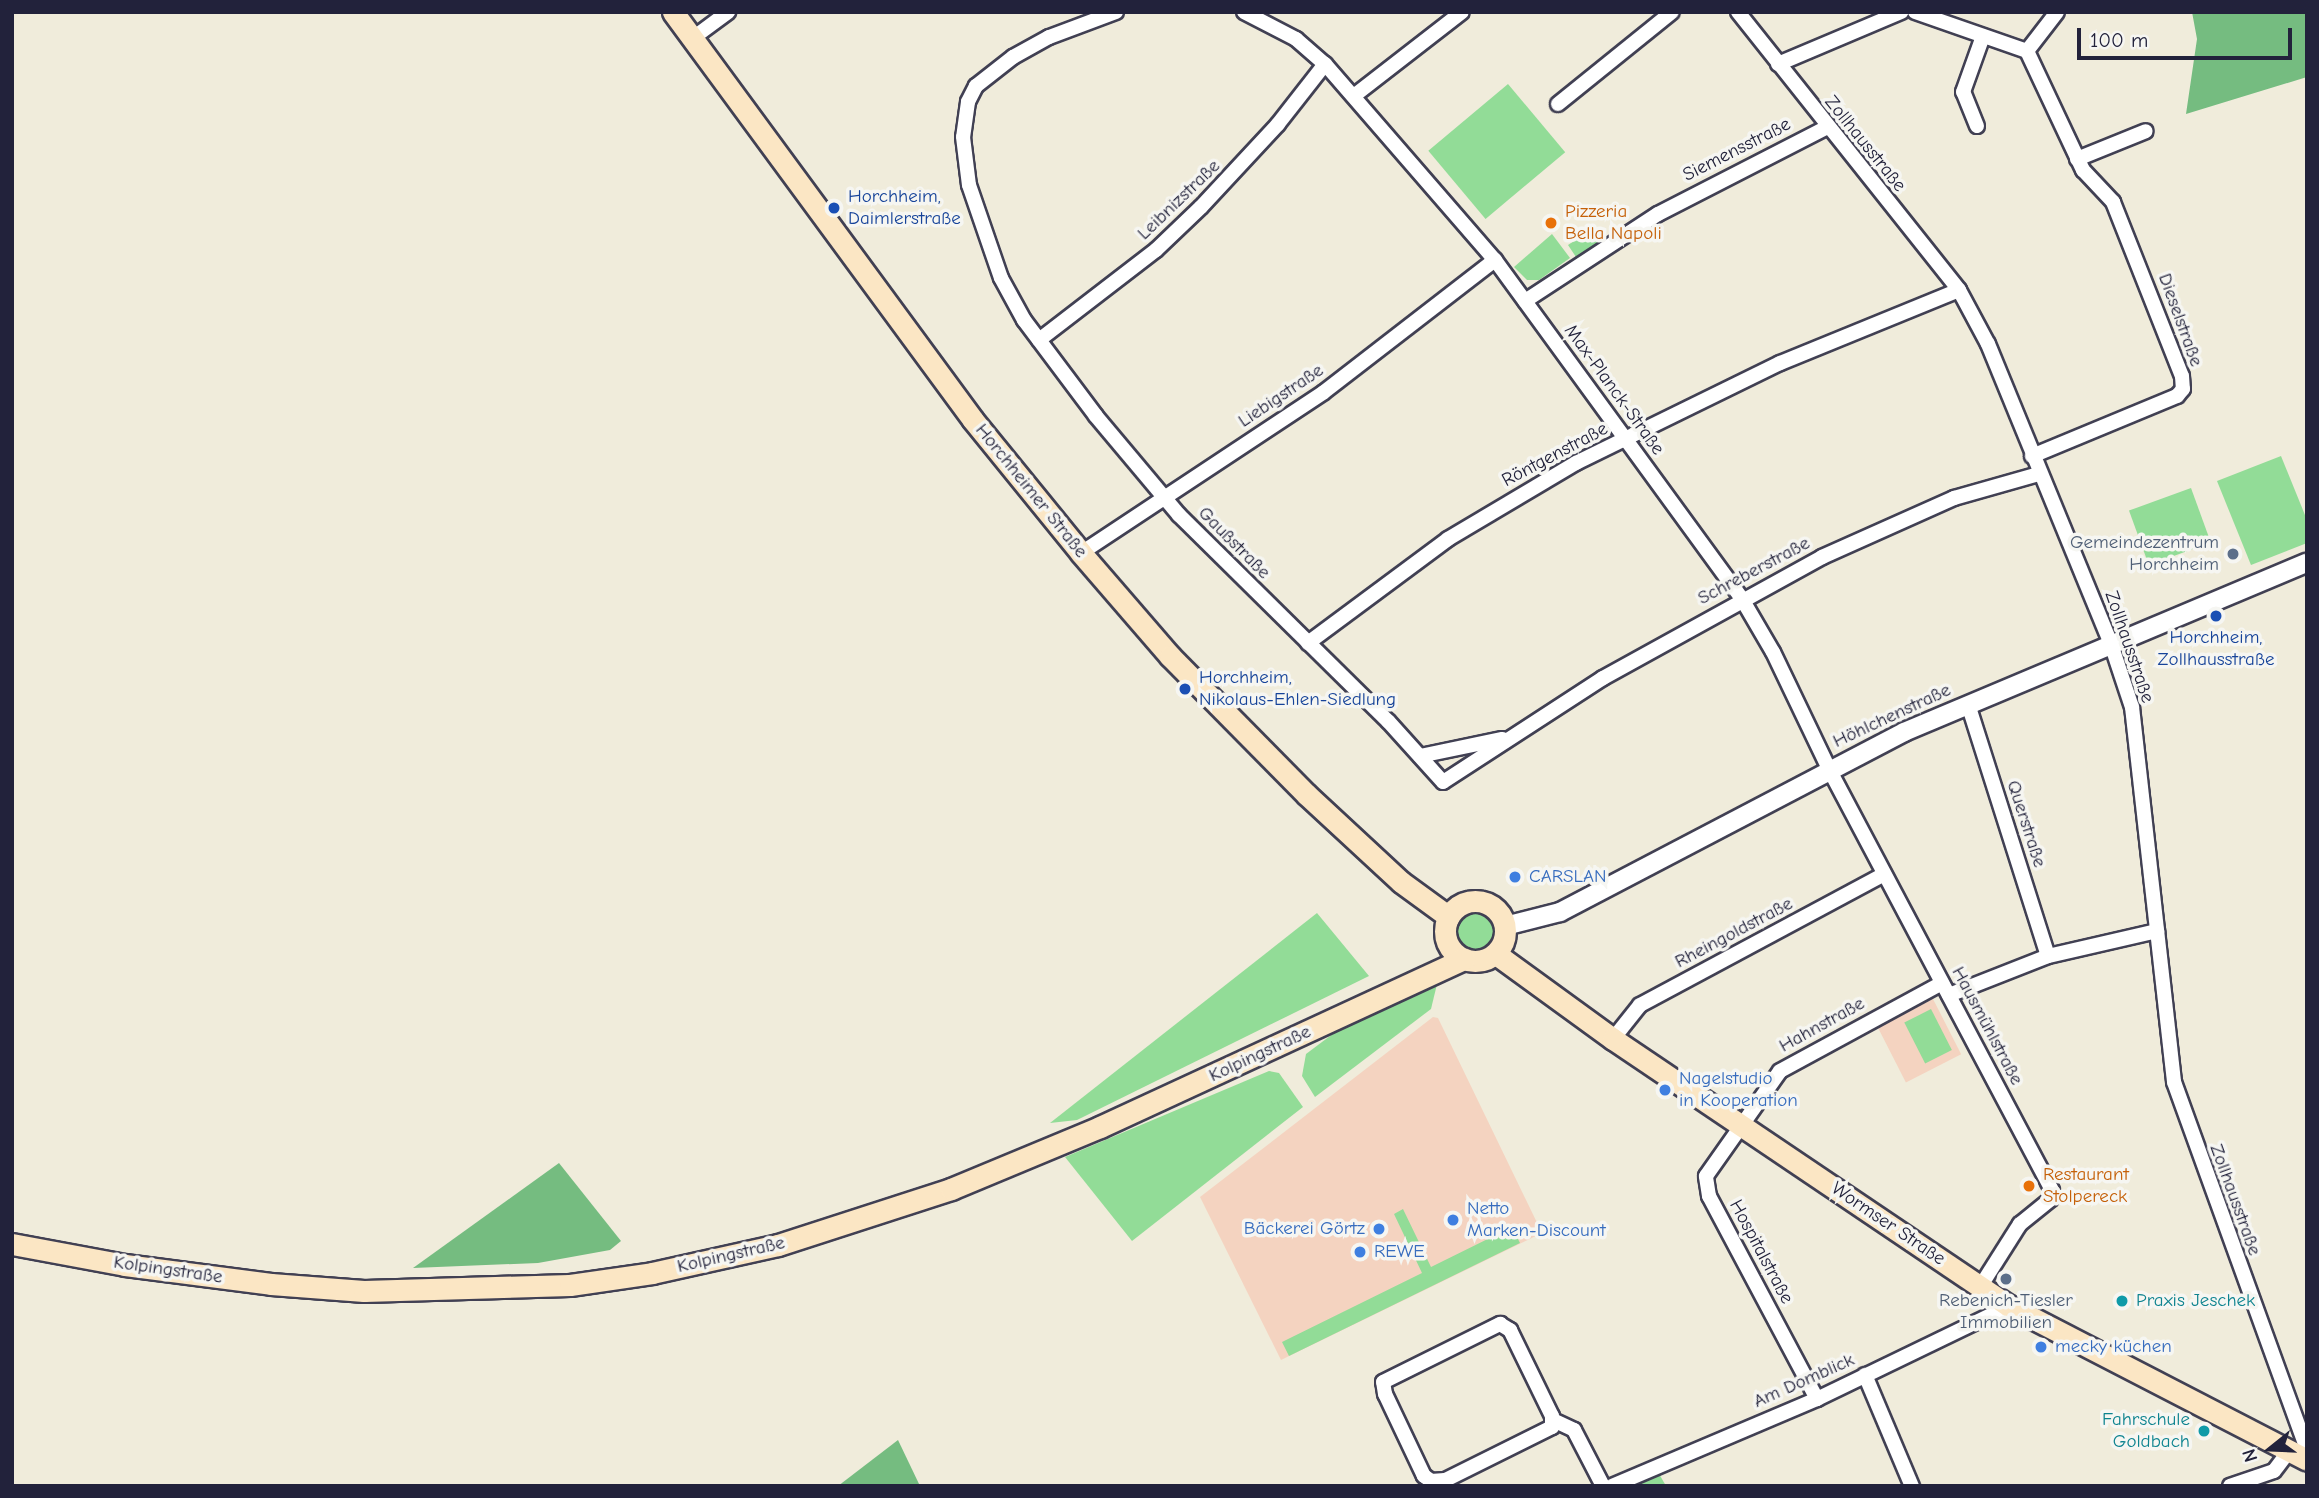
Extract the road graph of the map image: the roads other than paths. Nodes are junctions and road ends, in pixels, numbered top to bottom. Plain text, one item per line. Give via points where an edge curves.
1 (673, 12) edge
2 (728, 12) edge
3 (1116, 12) edge
4 (1244, 12) edge
5 (1462, 12) edge
6 (1672, 12) edge
7 (1738, 12) edge
8 (1900, 12) edge
9 (1915, 12) edge
10 (2057, 12) edge
11 (1983, 36) junction
12 (693, 38) junction
13 (2027, 51) junction
14 (1325, 64) junction
15 (1777, 64) junction
16 (1355, 95) junction
17 (1558, 104) dead end
18 (1977, 125) dead end
19 (1827, 127) junction
20 (2146, 131) dead end
21 (2077, 159) junction
22 (1495, 260) junction
23 (1959, 290) junction
24 (1525, 301) junction
25 (1039, 340) junction
26 (1626, 438) junction
27 (2032, 456) junction
28 (2039, 474) junction
29 (1163, 496) junction
30 (1080, 553) junction
31 (2307, 563) edge
32 (1742, 599) junction
33 (1308, 643) junction
34 (2112, 647) junction
35 (1968, 704) junction
36 (1504, 738) junction
37 (1420, 756) junction
38 (1829, 769) junction
39 (1884, 874) junction
40 (1505, 926) junction
41 (1447, 927) junction
42 (2157, 932) junction
43 (1496, 954) junction
44 (2048, 956) junction
45 (1464, 959) junction
46 (1403, 986) junction
47 (1946, 989) junction
48 (1613, 1038) junction
49 (1741, 1124) junction
50 (12, 1244) edge
51 (1980, 1287) junction
52 (2009, 1306) junction
53 (1865, 1375) junction
54 (1817, 1399) junction
55 (1553, 1420) junction
56 (2300, 1455) edge
57 (1431, 1483) edge
58 (1603, 1486) edge
59 (1612, 1486) edge
60 (1912, 1486) edge
61 (2230, 1486) edge

1 - 12 main road, Horchheimer Straße
2 - 12 street
3 - 25 street, Gaußstraße via 1066,29 1013,57 975,86 965,115 964,159 977,215 1001,278
4 - 14 street, Max-Planck-Straße via 1296,39
5 - 16 street
6 - 17 street
7 - 15 street, Zollhausstraße
8 - 15 street
9 - 11 street
10 - 13 street
11 - 13 street
11 - 18 street via 1963,92
12 - 30 main road, Horchheimer Straße via 965,410
13 - 21 street, Dieselstraße
14 - 16 street, Max-Planck-Straße
14 - 25 street, Leibnizstraße via 1278,124 1201,208 1147,258
15 - 19 street, Zollhausstraße
16 - 22 street, Max-Planck-Straße
19 - 23 street, Zollhausstraße
19 - 24 street, Siemensstraße via 1658,214
20 - 21 street
21 - 27 street, Dieselstraße via 2113,202 2174,354 2183,389 2177,396
22 - 24 street, Max-Planck-Straße
22 - 29 street, Liebigstraße via 1324,392
23 - 26 street, Röntgenstraße via 1791,358
23 - 27 street, Zollhausstraße via 1988,344
24 - 26 street, Max-Planck-Straße
25 - 29 street, Gaußstraße
26 - 32 street, Max-Planck-Straße
26 - 33 street, Röntgenstraße via 1448,539
27 - 28 street, Zollhausstraße
28 - 32 street, Schreberstraße via 1917,513
28 - 34 street, Zollhausstraße
29 - 30 street, Liebigstraße
29 - 33 street, Gaußstraße
30 - 41 main road, Horchheimer Straße via 1170,656 1306,794
31 - 34 street, Höhlchenstraße
32 - 36 street, Schreberstraße
32 - 38 street, Max-Planck-Straße
33 - 37 street, Gaußstraße
34 - 35 street, Höhlchenstraße
34 - 42 street, Zollhausstraße via 2132,707
35 - 38 street, Höhlchenstraße
35 - 44 street, Querstraße
36 - 37 street, Schreberstraße
36 - 37 street, Schreberstraße via 1443,782
38 - 39 street, Hausmühlstraße
38 - 40 street, Höhlchenstraße via 1560,912
39 - 47 street, Hausmühlstraße
39 - 48 street, Rheingoldstraße via 1640,1005
40 - 41 main road via 1499,912 1481,901 1461,904
40 - 43 main road via 1505,939
41 - 45 main road
41 - 46 main road, Kolpingstraße via 1435,956
42 - 44 street, Hahnstraße
42 - 56 street, Zollhausstraße via 2174,1082 2183,1115 2306,1449
43 - 45 main road via 1478,961
43 - 48 main road, Wormser Straße
44 - 47 street, Hahnstraße
45 - 46 main road, Kolpingstraße
46 - 50 main road, Kolpingstraße via 1157,1101 951,1189 778,1245 652,1273 534,1287 364,1291 152,1269
47 - 49 street, Hahnstraße via 1780,1071
47 - 51 street, Hausmühlstraße via 2053,1196 2020,1224
48 - 49 main road, Wormser Straße
49 - 51 main road, Wormser Straße
49 - 54 street, Hospitalstraße via 1706,1176 1707,1189
51 - 52 main road, Wormser Straße
52 - 53 street, Am Domblick
52 - 56 main road, Wormser Straße
53 - 54 street, Am Domblick
53 - 60 street
54 - 59 street, Am Domblick
55 - 57 street via 1547,1432
55 - 57 street via 1504,1325 1491,1325 1385,1378 1383,1387
55 - 58 street via 1574,1430
56 - 61 street via 2274,1471

